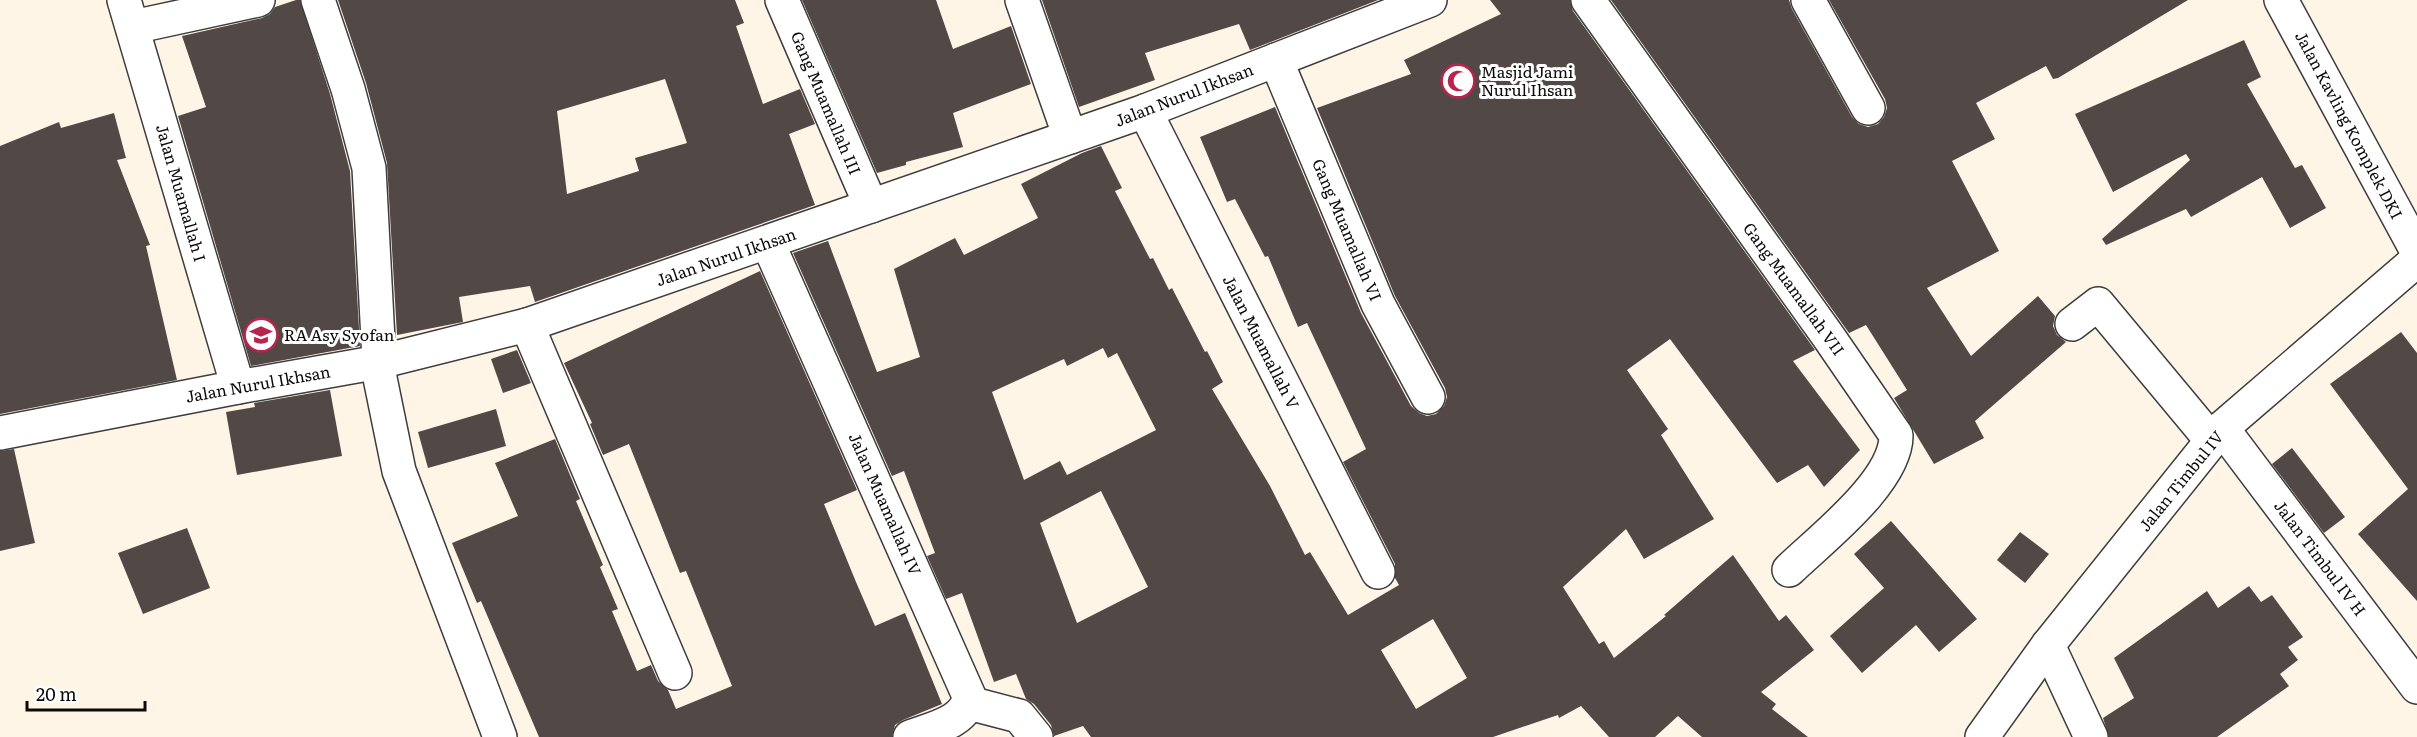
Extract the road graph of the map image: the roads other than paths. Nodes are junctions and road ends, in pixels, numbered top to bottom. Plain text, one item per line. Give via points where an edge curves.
1 (258, 0) edge
2 (318, 0) edge
3 (782, 0) edge
4 (1022, 0) edge
5 (1430, 0) edge
6 (1588, 0) edge
7 (1808, 0) edge
8 (2281, 0) edge
9 (129, 13) edge
10 (1276, 60) junction
11 (1868, 108) dead end
12 (1145, 111) junction
13 (1070, 137) junction
14 (871, 206) junction
15 (768, 243) junction
16 (2417, 251) edge
17 (2417, 260) edge
18 (2072, 324) dead end
19 (527, 325) junction
20 (379, 362) junction
21 (238, 387) junction
22 (1428, 397) dead end
23 (0, 433) edge
24 (2217, 435) junction
25 (1789, 570) dead end
26 (1377, 572) dead end
27 (2048, 645) junction
28 (675, 673) dead end
29 (2417, 687) edge
30 (969, 703) junction
31 (500, 737) edge
32 (910, 737) edge
33 (1036, 737) edge
34 (1982, 737) edge
35 (2091, 737) edge

1 - 9 street
2 - 20 street via 369,168
3 - 14 street, Gang Muamallah III
4 - 13 street
5 - 10 street, Jalan Nurul Ikhsan
6 - 25 street, Gang Muamallah VII via 1896,435 1890,464 1869,493
7 - 11 street
8 - 16 street, Jalan Kavling Komplek DKI
9 - 21 street, Jalan Muamallah I
10 - 12 street, Jalan Nurul Ikhsan
10 - 22 street, Gang Muamallah VI via 1378,304
12 - 13 street, Jalan Nurul Ikhsan
12 - 26 street, Jalan Muamallah V
13 - 14 street, Jalan Nurul Ikhsan
14 - 15 street, Jalan Nurul Ikhsan
15 - 19 street, Jalan Nurul Ikhsan
15 - 30 street, Jalan Muamallah IV via 967,689
17 - 24 street, Jalan Timbul IV
18 - 24 street, Jalan Timbul IV H via 2098,304
19 - 20 street, Jalan Nurul Ikhsan
19 - 28 street
20 - 21 street, Jalan Nurul Ikhsan
20 - 31 street via 399,471
21 - 23 street, Jalan Nurul Ikhsan
24 - 27 street, Jalan Timbul IV
24 - 29 street, Jalan Timbul IV H
27 - 34 street, Jalan Timbul IV
27 - 35 street
30 - 32 street via 958,717
30 - 33 street via 1019,716

